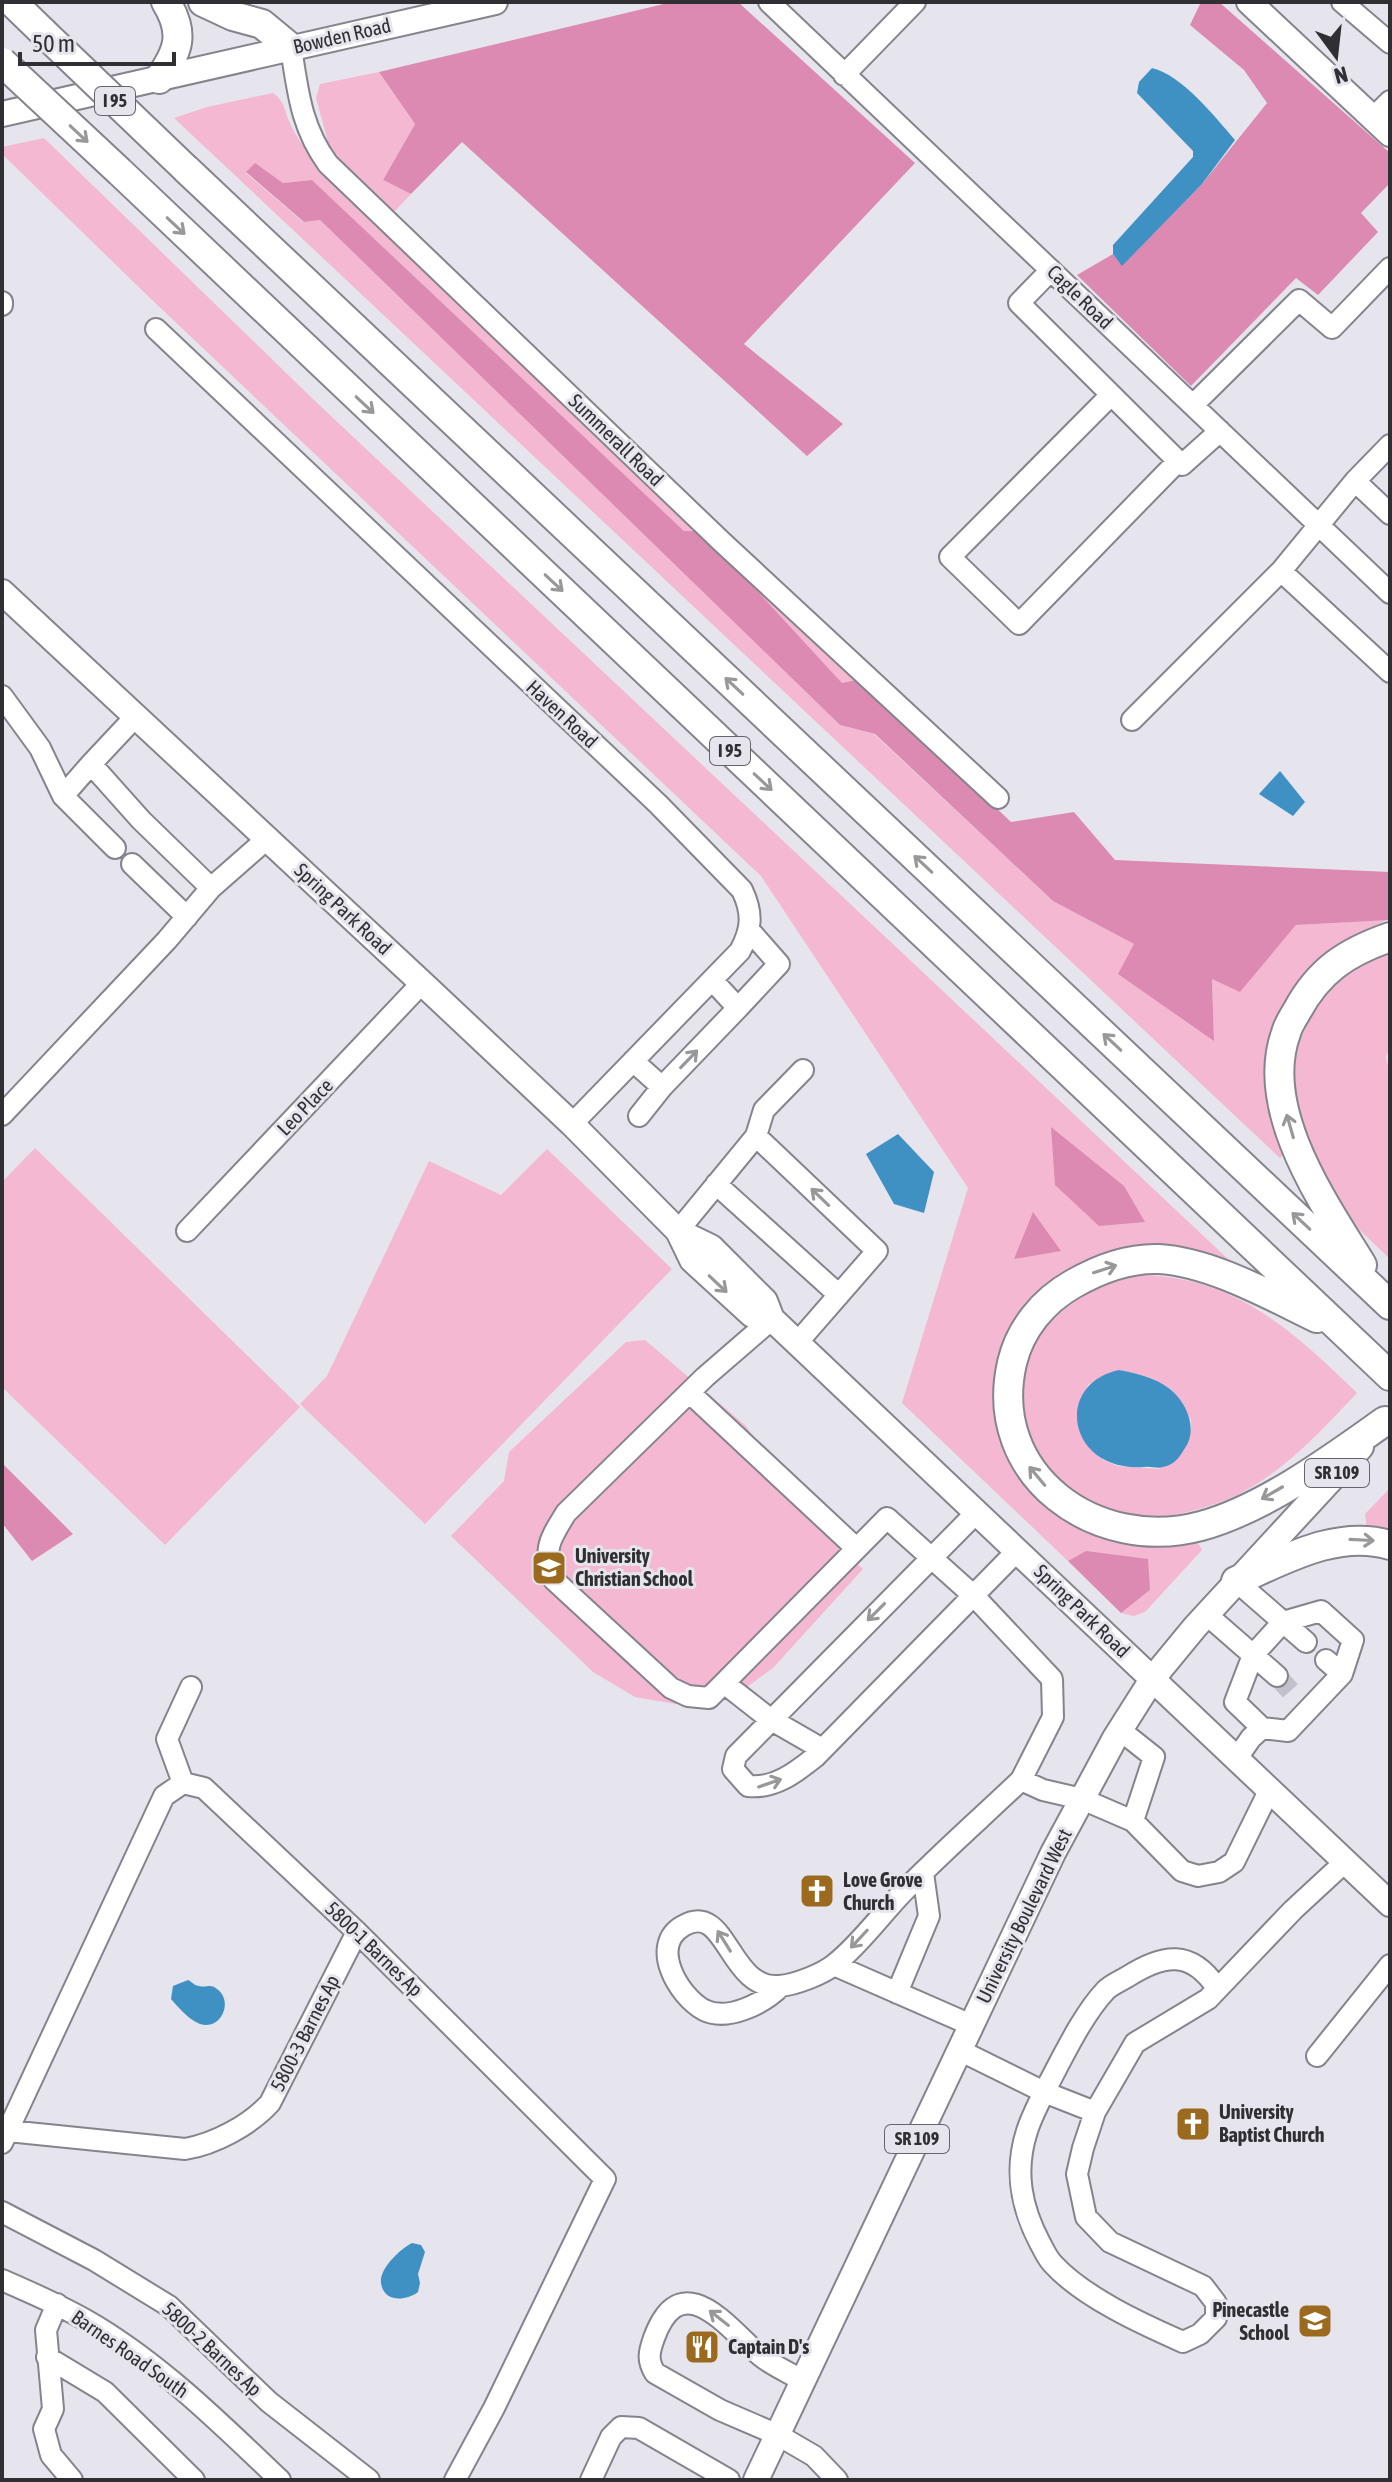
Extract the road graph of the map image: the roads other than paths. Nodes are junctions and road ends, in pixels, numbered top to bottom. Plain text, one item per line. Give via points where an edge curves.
1 (12, 2) edge
2 (166, 2) edge
3 (203, 2) edge
4 (495, 2) edge
5 (769, 2) edge
6 (915, 2) edge
7 (1249, 2) edge
8 (1342, 2) edge
9 (427, 9) edge
10 (1390, 43) edge
11 (291, 48) junction
12 (2, 62) edge
13 (844, 75) junction
14 (159, 79) junction
15 (2, 114) edge
16 (1384, 118) edge
17 (1390, 268) edge
18 (1051, 270) junction
19 (156, 329) dead end
20 (1111, 395) junction
21 (1193, 405) junction
22 (1220, 431) junction
23 (1390, 445) edge
24 (1178, 461) junction
25 (1355, 481) junction
26 (1390, 514) edge
27 (1319, 525) junction
28 (1281, 571) junction
29 (2, 592) edge
30 (1390, 593) edge
31 (1390, 672) edge
32 (2, 696) edge
33 (136, 716) junction
34 (1132, 720) dead end
35 (91, 764) junction
36 (63, 796) junction
37 (998, 798) dead end
38 (268, 838) junction
39 (115, 848) dead end
40 (132, 864) dead end
41 (211, 888) junction
42 (187, 917) junction
43 (750, 931) junction
44 (1390, 937) edge
45 (712, 980) junction
46 (422, 983) junction
47 (738, 1008) junction
48 (633, 1061) junction
49 (803, 1070) dead end
50 (662, 1087) junction
51 (2, 1115) edge
52 (639, 1116) dead end
53 (572, 1124) junction
54 (756, 1136) junction
55 (716, 1184) junction
56 (187, 1231) dead end
57 (678, 1231) junction
58 (839, 1295) junction
59 (1384, 1299) edge
60 (772, 1319) junction
61 (1341, 1330) junction
62 (797, 1343) junction
63 (1390, 1376) edge
64 (690, 1393) junction
65 (1388, 1419) edge
66 (977, 1512) junction
67 (1390, 1545) edge
68 (856, 1548) junction
69 (1018, 1550) junction
70 (931, 1557) junction
71 (1236, 1581) junction
72 (974, 1596) junction
73 (1206, 1614) junction
74 (1283, 1622) junction
75 (1306, 1642) dead end
76 (1253, 1655) junction
77 (1326, 1660) dead end
78 (1342, 1674) junction
79 (1277, 1676) tunnel mouth
80 (1153, 1678) junction
81 (724, 1683) junction
82 (191, 1687) dead end
83 (770, 1719) junction
84 (1262, 1728) junction
85 (1120, 1730) junction
86 (822, 1749) junction
87 (1237, 1758) junction
88 (1021, 1780) junction
89 (183, 1783) junction
90 (1270, 1789) junction
91 (1082, 1799) junction
92 (1133, 1821) junction
93 (1346, 1861) junction
94 (923, 1873) junction
95 (1390, 1904) edge
96 (357, 1932) junction
97 (834, 1965) junction
98 (1390, 1965) edge
99 (781, 1986) junction
100 (1217, 1988) junction
101 (897, 1993) junction
102 (971, 2025) junction
103 (959, 2050) junction
104 (1317, 2056) dead end
105 (1044, 2092) junction
106 (1095, 2112) junction
107 (5, 2137) edge
108 (2, 2212) edge
109 (2, 2280) edge
110 (57, 2304) junction
111 (47, 2357) junction
112 (803, 2381) junction
113 (778, 2435) junction
114 (72, 2480) edge
115 (194, 2480) edge
116 (280, 2480) edge
117 (369, 2480) edge
118 (455, 2480) edge
119 (591, 2480) edge
120 (729, 2480) edge
121 (756, 2480) edge
122 (837, 2480) edge

59 -> 1 highway, I 95, bridge
2 - 14 highway via 178,37 174,58
3 - 11 highway via 262,24
4 - 9 main road, Bowden Road
5 - 13 street, Cagle Road
6 - 13 street
7 - 16 main road
8 - 10 street
9 - 11 main road, Bowden Road
11 - 14 main road, Bowden Road
11 - 37 street, Summerall Road via 305,122 328,164
12 -> 61 highway, I 95, bridge
13 - 18 street, Cagle Road
14 - 15 main road, Bowden Road
17 - 21 street via 1332,328 1299,300
18 - 20 street via 1019,303
18 - 21 street, Cagle Road
19 - 43 street, Haven Road via 658,804 742,890 749,904
20 - 24 street
20 - 24 street via 950,557 1019,624
21 - 22 street, Cagle Road
22 - 24 street via 1182,465
22 - 27 street, Cagle Road
23 - 25 street
25 - 26 street
25 - 27 street
27 - 28 street
27 - 30 street, Cagle Road
28 - 31 street
28 - 34 street
29 - 33 main road, Spring Park Road
32 - 36 street via 40,748
33 - 35 street
33 - 38 main road, Spring Park Road
35 - 36 street
35 - 41 street
36 - 39 street
38 - 41 street
38 - 46 main road, Spring Park Road
40 - 42 street
41 - 42 street
42 - 51 street
43 - 45 street via 740,951
43 - 47 street via 779,964
59 -> 44 highway via 1316,1189 1292,1137 1280,1090 1285,1034 1307,991 1353,952
45 - 47 street
45 - 48 street
46 - 53 main road, Spring Park Road
46 - 56 street, Leo Place
50 -> 47 street
48 - 50 street
48 - 53 street
49 - 54 street via 764,1110
50 - 52 street
53 - 57 main road, Spring Park Road
54 - 55 street
58 -> 54 street via 877,1251
55 - 57 street
55 - 58 street
57 - 60 main road, Spring Park Road via 711,1247 765,1301
58 - 62 street
60 - 62 main road, Spring Park Road
60 - 64 street
61 - 63 highway, I 95
65 -> 61 highway via 1250,1506 1202,1526 1156,1531 1120,1528 1079,1513 1034,1474 1012,1432 1008,1382 1026,1328 1052,1296 1112,1266 1178,1261 1264,1293
62 - 66 main road, Spring Park Road
64 - 68 street
64 - 81 street via 566,1513 546,1556 554,1580 671,1688 709,1698
65 - 71 main road, University Boulevard West / SR 109
66 - 69 main road, Spring Park Road
66 - 70 street
71 -> 67 highway via 1350,1539
68 - 70 street via 887,1518
68 - 81 street
69 - 72 street
69 - 80 main road, Spring Park Road
70 - 72 street
70 -> 83 street
71 - 73 main road, University Boulevard West / SR 109
71 - 74 street
72 - 86 street
72 - 88 street via 1052,1679 1053,1717
73 - 76 street
73 - 80 main road, University Boulevard West / SR 109
74 - 75 street
74 - 76 street
74 - 78 street via 1321,1611 1353,1640
76 - 79 street
76 - 84 street via 1235,1702
77 - 78 street
78 - 84 street via 1302,1703 1288,1731
80 - 85 main road, University Boulevard West / SR 109
80 - 87 main road, Spring Park Road
81 - 83 street
82 - 89 street via 167,1739
83 - 86 street
83 -> 86 street via 736,1756 733,1769 748,1786 763,1788 792,1775
84 - 87 street
85 - 91 main road, University Boulevard West / SR 109
85 - 92 street via 1154,1757
87 - 90 main road, Spring Park Road
88 - 91 street
88 - 94 street
89 - 96 street, 5800-1 Barnes Ap via 204,1788 238,1817
89 - 107 street via 164,1796
90 - 92 street via 1234,1862 1219,1872 1198,1876 1182,1871
90 - 93 main road, Spring Park Road
91 - 92 street
91 - 102 main road, University Boulevard West / SR 109
93 - 95 main road, Spring Park Road
93 - 100 street
94 -> 97 street
94 - 101 street via 929,1916
96 - 107 street, 5800-3 Barnes Ap via 270,2103 251,2119 211,2142 185,2149
96 - 118 street, 5800-1 Barnes Ap via 605,2179
97 - 99 street
97 - 101 street
98 - 104 street
99 -> 99 street via 762,1985 749,1977 715,1927 690,1922 670,1937 671,1973 705,2010 730,2013 748,2008
100 - 105 street via 1196,1964 1180,1959 1146,1964 1106,1989
100 - 106 street via 1208,1999 1135,2043
101 - 102 street
102 - 103 main road, University Boulevard West / SR 109
103 - 105 street
103 - 112 main road, University Boulevard West / SR 109
105 - 106 street
105 - 106 street via 1027,2132 1020,2171 1029,2221 1051,2262 1075,2284 1138,2323 1183,2342 1216,2318 1216,2303 1203,2286 1110,2242 1086,2217 1077,2174
108 - 117 street, 5800-2 Barnes Ap via 169,2306 269,2402
109 - 110 street, Barnes Road South
110 - 111 street via 46,2330
110 - 116 street, Barnes Road South via 161,2371
111 - 114 street via 53,2409 44,2429 51,2455
111 - 115 street via 105,2392
112 - 113 main road, University Boulevard West / SR 109
112 -> 113 street via 761,2357 705,2307 680,2306 658,2327 649,2351 655,2373
113 - 121 main road, University Boulevard West / SR 109
113 - 122 street via 814,2456
119 - 120 street via 621,2427 639,2428

